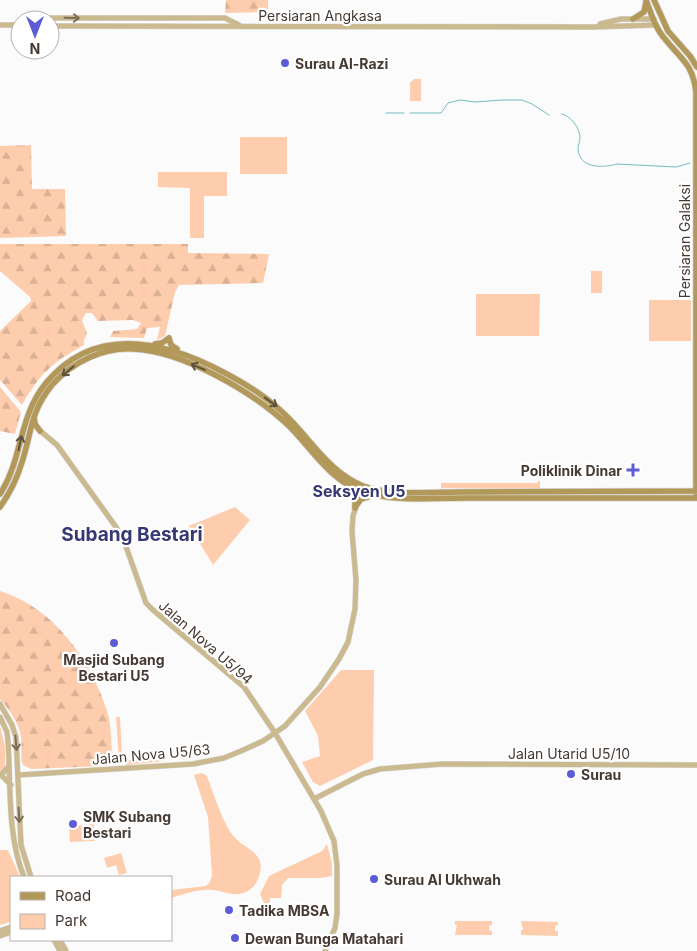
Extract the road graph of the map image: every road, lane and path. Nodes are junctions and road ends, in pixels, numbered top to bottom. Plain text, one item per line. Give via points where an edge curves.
1 (646, 0) edge
2 (654, 0) edge
3 (60, 19) edge
4 (633, 19) junction
5 (655, 22) junction
6 (60, 26) edge
7 (242, 26) junction
8 (591, 27) junction
9 (672, 37) junction
10 (697, 67) edge
11 (146, 344) junction
12 (190, 356) junction
13 (34, 413) junction
14 (28, 426) junction
15 (40, 431) junction
16 (340, 480) junction
17 (362, 489) junction
18 (0, 494) edge
19 (376, 495) junction
20 (696, 495) edge
21 (0, 507) edge
22 (355, 508) junction
23 (0, 704) edge
24 (0, 716) edge
25 (269, 724) junction
26 (285, 726) junction
27 (275, 733) junction
28 (263, 741) junction
29 (282, 743) junction
30 (17, 762) junction
31 (10, 764) junction
32 (697, 765) edge
33 (29, 774) junction
34 (18, 775) junction
35 (11, 785) junction
36 (18, 786) junction
37 (308, 790) junction
38 (327, 793) junction
39 (314, 799) junction
40 (320, 811) junction
41 (24, 876) edge
42 (31, 876) edge
43 (325, 951) edge

1 - 4 main road via 644,12
1 - 5 main road, Persiaran Galaksi
2 - 5 main road
2 - 9 main road
3 -> 7 street via 225,18
4 - 5 street, Persiaran Angkasa
4 - 8 street, Persiaran Angkasa
5 - 8 street, Persiaran Angkasa
5 - 9 main road
5 - 20 main road, Persiaran Galaksi via 664,39 690,68 696,92
6 - 7 street, Persiaran Angkasa
7 - 8 street, Persiaran Angkasa
9 - 10 main road
11 - 12 main road
11 - 12 main road via 162,343 169,338 173,348
11 - 14 main road via 111,345 91,350 63,365 35,399
12 -> 17 main road via 238,380 271,402 294,422 333,466
13 - 14 main road
13 - 15 main road via 35,424
16 -> 13 main road via 289,426 250,396 206,371 163,354 134,348 96,354 62,375
14 - 15 main road
18 -> 14 main road via 12,473
14 - 21 main road via 22,462
15 - 25 street, Jalan Nova U5/94 via 57,445 116,527 146,603 244,687
16 - 17 main road
16 - 22 main road via 353,492
17 - 19 main road
17 - 20 main road
17 - 22 street, Jalan Nova U5/63
19 - 20 main road via 437,498
19 - 22 main road via 361,499
22 - 26 street, Jalan Nova U5/63 via 352,531 355,609 348,642 320,687
23 -> 30 street via 14,730
24 - 31 street via 7,732
25 - 26 street
25 - 27 street, Jalan Nova U5/94
25 - 28 street
26 - 27 street, Jalan Nova U5/63
26 - 29 street
27 - 28 street, Jalan Nova U5/63
27 - 29 street, Jalan Nova U5/94
28 - 29 street
28 - 33 street, Jalan Nova U5/63 via 224,758 193,764
29 - 37 street, Jalan Nova U5/94
30 - 33 street
30 - 34 street
31 - 35 street
31 - 35 street via 1,775
32 - 38 street, Jalan Utarid U5/10 via 442,764 372,771
33 - 34 street, Jalan Nova U5/63
33 - 36 street
34 - 36 street
35 - 41 street via 14,841
36 -> 42 street via 21,845
37 - 38 street
37 - 39 street, Jalan Nova U5/94
38 - 39 street, Jalan Utarid U5/10
38 - 40 street
39 - 40 street, Jalan Nova U5/94
40 - 43 street, Jalan Nova U5/94 via 334,841 337,866 337,914

